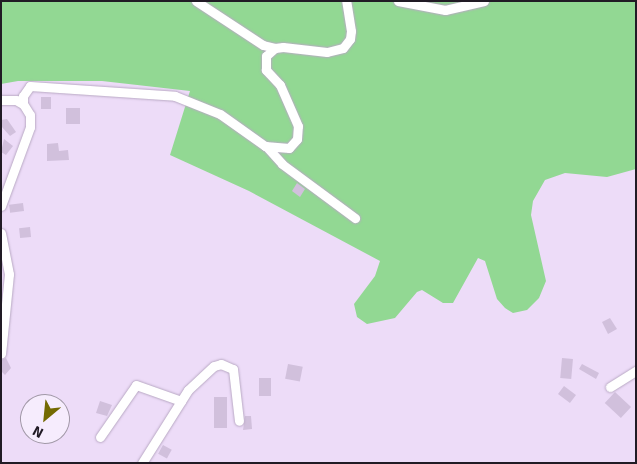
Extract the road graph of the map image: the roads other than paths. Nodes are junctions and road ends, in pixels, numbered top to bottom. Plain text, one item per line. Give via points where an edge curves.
1 (196, 1) edge
2 (346, 1) edge
3 (398, 1) edge
4 (484, 1) edge
5 (275, 48) junction
6 (1, 100) edge
7 (23, 104) junction
8 (265, 146) junction
9 (1, 206) edge
10 (355, 218) dead end
11 (1, 233) edge
12 (1, 354) edge
13 (636, 371) edge
14 (610, 387) dead end
15 (181, 401) junction
16 (239, 421) dead end
17 (100, 436) dead end
18 (142, 463) edge

1 - 5 street via 262,45
2 - 5 street via 351,30 350,39 343,48 327,52
3 - 4 street via 445,10
5 - 8 street via 266,56 266,70 280,86 299,131 289,148
6 - 7 street via 16,100
7 - 8 street via 24,92 30,86 175,96 220,114
7 - 9 street via 30,115 30,127
8 - 10 street via 282,164
11 - 12 street via 9,274
13 - 14 street
15 - 16 street via 206,370 228,365 235,374
15 - 17 street via 136,385
15 - 18 street

